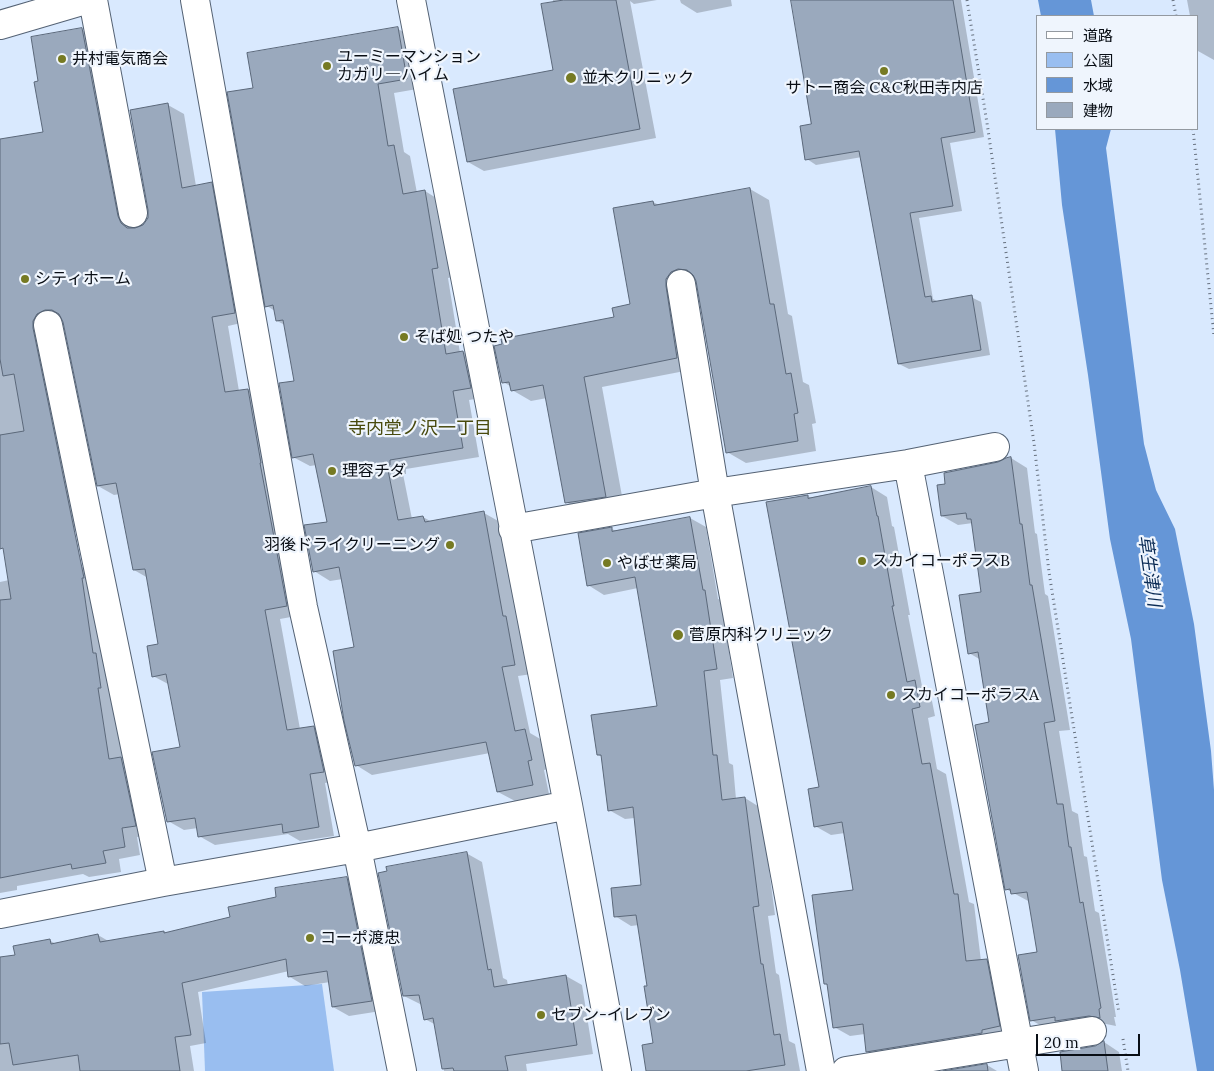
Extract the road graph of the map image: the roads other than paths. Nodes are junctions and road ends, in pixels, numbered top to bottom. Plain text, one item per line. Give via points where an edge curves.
1 (85, 0) edge
2 (93, 0) edge
3 (194, 0) edge
4 (411, 0) edge
5 (0, 25) edge
6 (133, 213) dead end
7 (681, 284) dead end
8 (48, 324) dead end
9 (995, 447) dead end
10 (908, 464) junction
11 (715, 493) junction
12 (513, 529) junction
13 (568, 805) junction
14 (357, 848) junction
15 (163, 882) junction
16 (0, 914) edge
17 (1092, 1031) dead end
18 (1019, 1044) junction
19 (402, 1071) edge
20 (617, 1071) edge
21 (820, 1071) edge
22 (846, 1071) edge
23 (1024, 1071) edge

1 - 5 street
2 - 6 street
3 - 14 street via 303,607
4 - 12 street
7 - 11 street
8 - 15 street
9 - 10 street
10 - 11 street
10 - 18 street
11 - 12 street
11 - 21 street
12 - 13 street
13 - 14 street
13 - 20 street
14 - 15 street
14 - 19 street
15 - 16 street
17 - 18 street
18 - 22 street
18 - 23 street

